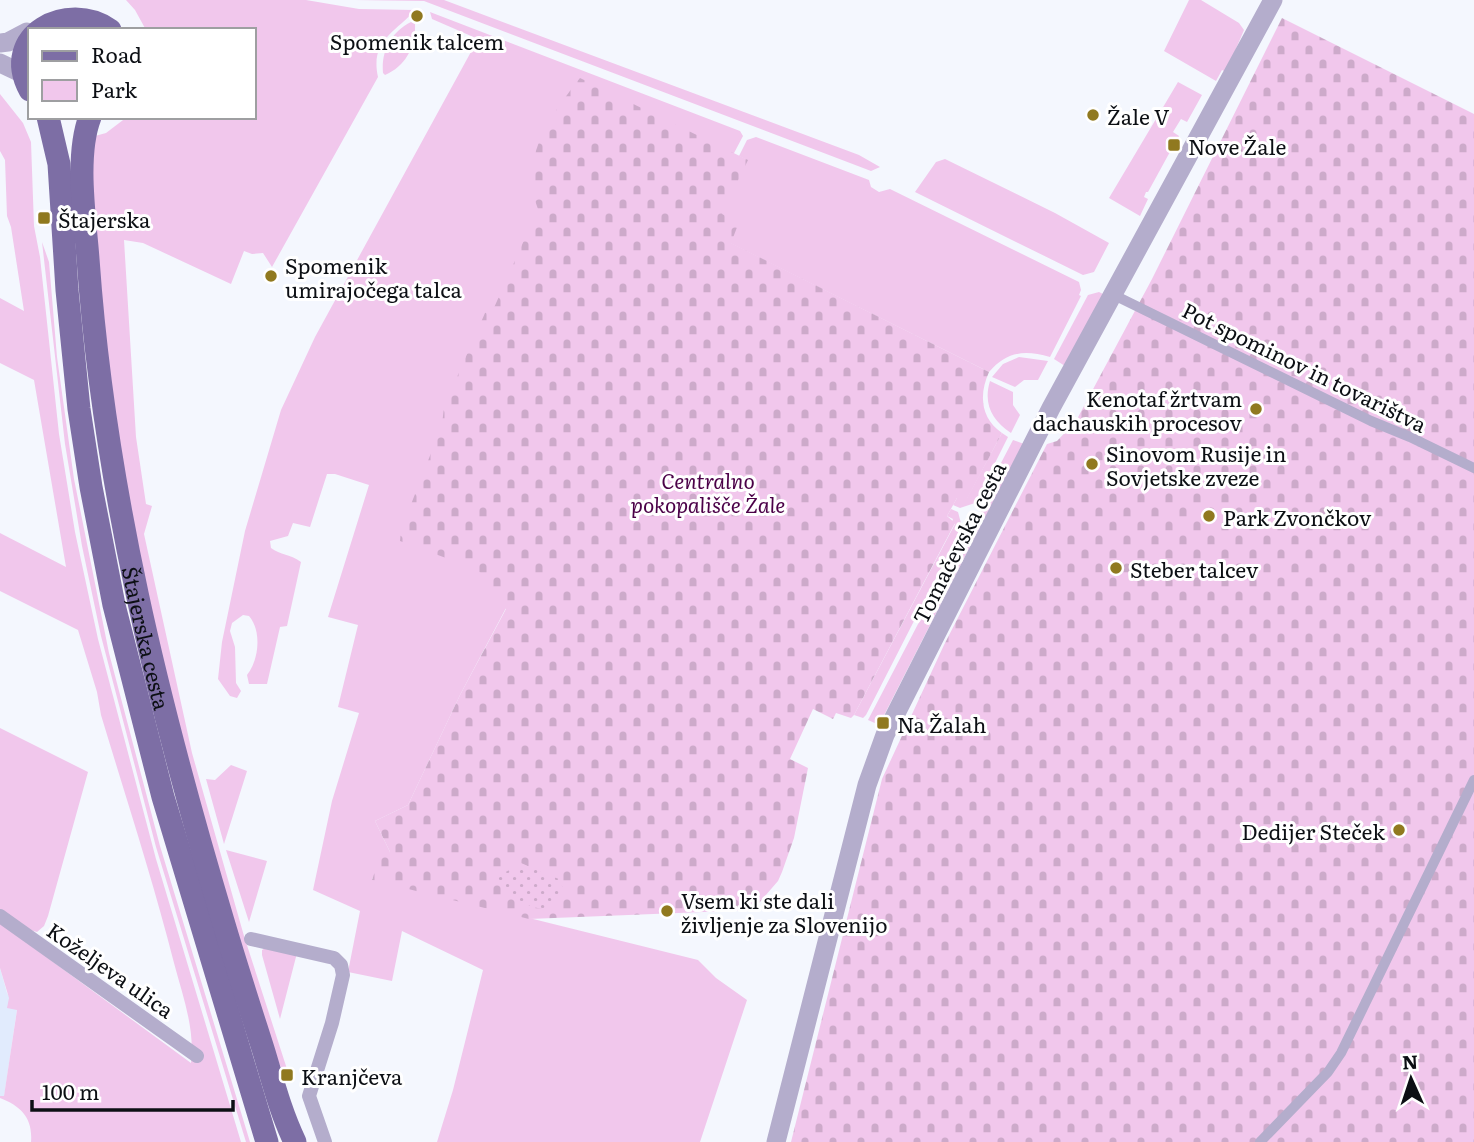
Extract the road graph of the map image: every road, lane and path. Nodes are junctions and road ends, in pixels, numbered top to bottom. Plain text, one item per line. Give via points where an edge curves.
1 (92, 0) edge
2 (1273, 0) edge
3 (49, 7) edge
4 (106, 26) edge
5 (31, 28) edge
6 (27, 32) joint
7 (0, 43) edge
8 (0, 62) edge
9 (25, 82) edge
10 (48, 119) edge
11 (90, 119) edge
12 (1120, 298) dead end
13 (1474, 468) edge
14 (1474, 779) edge
15 (0, 916) edge
16 (251, 939) dead end
17 (197, 1056) dead end
18 (267, 1142) edge
19 (295, 1142) edge
20 (325, 1142) edge
21 (776, 1142) edge
22 (1260, 1142) edge

1 - 4 main road
2 - 21 street, Tomačevska cesta via 1058,396 886,735 867,785
3 - 4 main road via 89,13
3 - 5 main road
6 - 7 street
6 - 9 main road via 20,51
8 - 9 street
10 - 18 main road, Štajerska cesta via 59,164 79,409 109,579 163,797
11 - 19 main road, Štajerska cesta via 83,169 90,288 105,420 131,571 188,803
12 - 13 street, Pot spominov in tovarištva
14 - 22 street via 1341,1053
15 - 17 street, Koželjeva ulica
16 - 20 street via 334,958 341,965 338,1002 309,1097

